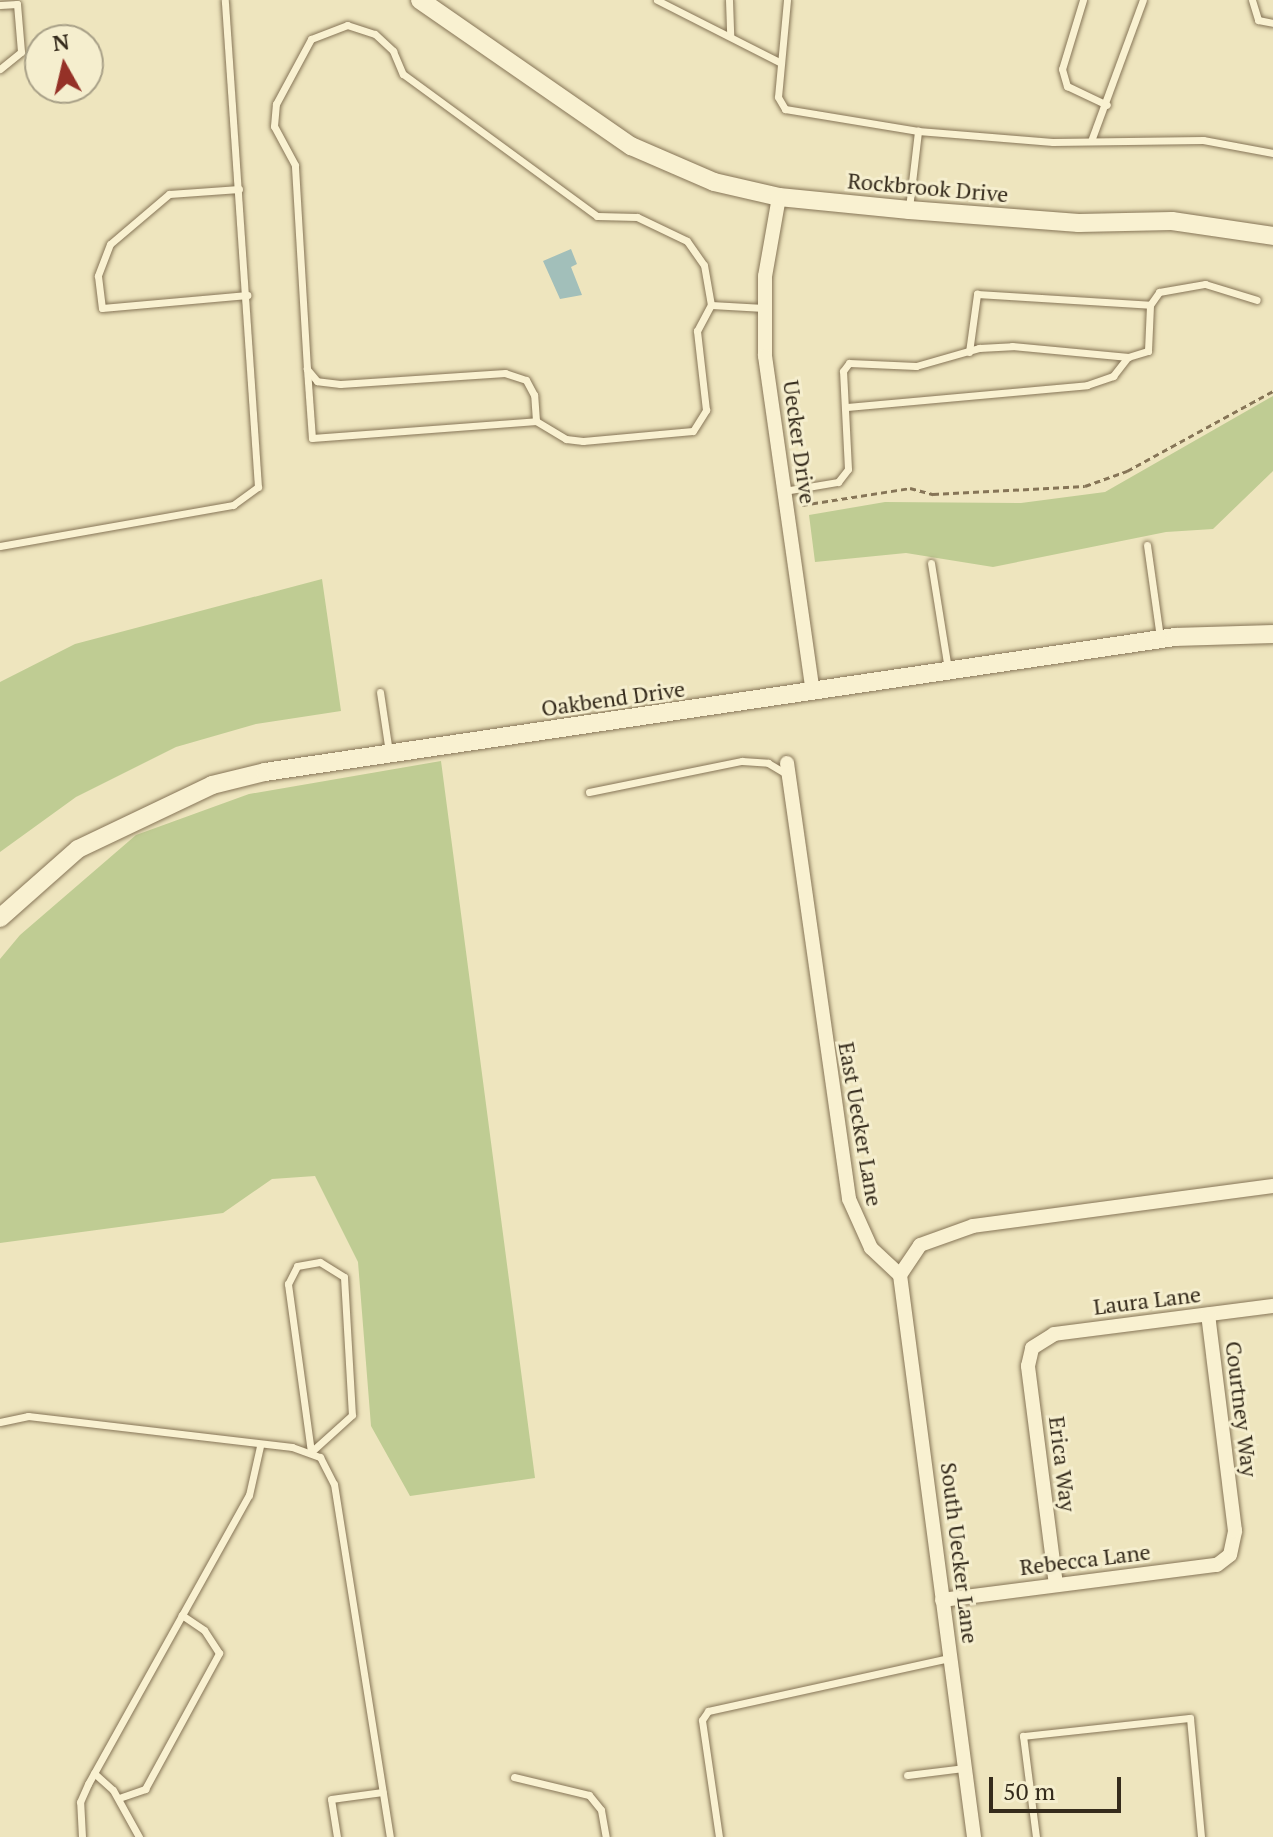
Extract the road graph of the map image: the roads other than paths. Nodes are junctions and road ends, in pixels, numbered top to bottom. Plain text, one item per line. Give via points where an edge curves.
1 (225, 0) edge
2 (420, 0) edge
3 (657, 0) edge
4 (729, 0) edge
5 (787, 0) edge
6 (1083, 0) edge
7 (1143, 0) edge
8 (1252, 0) edge
9 (0, 5) edge
10 (1273, 23) edge
11 (730, 36) junction
12 (781, 63) junction
13 (0, 69) edge
14 (1107, 105) junction
15 (918, 131) junction
16 (1091, 141) junction
17 (1273, 153) edge
18 (239, 189) junction
19 (779, 197) junction
20 (909, 210) junction
21 (1273, 236) edge
22 (247, 295) junction
23 (1257, 300) dead end
24 (711, 305) junction
25 (1150, 305) junction
26 (765, 308) junction
27 (969, 352) junction
28 (1128, 357) junction
29 (307, 369) junction
30 (847, 407) junction
31 (536, 421) junction
32 (784, 491) junction
33 (1147, 545) dead end
34 (0, 546) edge
35 (931, 563) dead end
36 (1273, 634) edge
37 (1160, 639) junction
38 (948, 669) junction
39 (380, 692) dead end
40 (813, 692) junction
41 (389, 755) junction
42 (787, 769) joint
43 (589, 792) dead end
44 (0, 918) edge
45 (1273, 1186) edge
46 (900, 1275) junction
47 (1273, 1306) edge
48 (1208, 1315) junction
49 (1032, 1348) joint
50 (0, 1422) edge
51 (260, 1446) junction
52 (311, 1452) junction
53 (1230, 1555) joint
54 (1056, 1585) junction
55 (942, 1600) junction
56 (182, 1615) junction
57 (950, 1658) junction
58 (964, 1768) junction
59 (94, 1773) junction
60 (907, 1775) dead end
61 (514, 1777) dead end
62 (383, 1792) junction
63 (119, 1798) junction
64 (82, 1837) edge
65 (139, 1837) edge
66 (337, 1837) edge
67 (390, 1837) edge
68 (606, 1837) edge
69 (719, 1837) edge
70 (974, 1837) edge
71 (1036, 1837) edge
72 (1201, 1837) edge

1 - 18 lane
2 - 19 street, Rockbrook Drive via 593,122 658,161 714,182
3 - 11 lane
4 - 11 lane
5 - 12 lane
6 - 14 lane via 1062,69 1067,86
7 - 14 lane
8 - 10 lane via 1258,20
9 - 13 lane via 17,4 21,52
11 - 12 lane
12 - 15 lane via 778,97 785,109
14 - 16 lane
15 - 16 lane
15 - 20 lane
16 - 17 lane via 1203,140
18 - 22 lane
18 - 22 lane via 169,194 110,244 98,276 102,308
19 - 20 street, Rockbrook Drive
19 - 26 street, Uecker Drive via 765,276
20 - 21 street, Rockbrook Drive via 1079,223 1172,221
22 - 34 lane via 259,463 258,487 246,500
23 - 25 lane via 1195,285 1159,292
24 - 26 lane
24 - 29 lane via 704,265 687,241 637,217 597,216 403,74 393,51 375,34 347,25 311,39 276,104 274,126 295,165
24 - 31 lane via 697,331 706,410 693,431 583,441 566,439
25 - 27 lane via 977,294
25 - 28 lane via 1148,351
26 - 32 street, Uecker Drive via 765,356
27 - 28 lane via 1012,346
27 - 30 lane via 916,366 849,363 843,371
28 - 30 lane via 1113,376 1087,385
29 - 31 lane via 317,381 340,384 505,373 526,380
29 - 31 lane via 312,438
30 - 32 lane via 848,469 838,482
32 - 40 street, Uecker Drive
33 - 37 lane
35 - 38 lane
36 - 37 street, Oakbend Drive
37 - 38 street, Oakbend Drive
38 - 40 street, Oakbend Drive
39 - 41 lane
40 - 41 street, Oakbend Drive
41 - 44 street, Oakbend Drive via 212,785 78,849
42 - 43 lane via 742,761
42 - 46 street, East Uecker Lane via 849,1199 871,1248
45 - 46 street via 973,1226 920,1245
46 - 55 street, South Uecker Lane
47 - 48 street, Laura Lane
48 - 49 street, Laura Lane via 1054,1334
48 - 53 street, Courtney Way via 1236,1539
49 - 54 street, Erica Way via 1028,1366
50 - 51 lane via 28,1416
51 - 52 lane
51 - 56 lane via 249,1495
52 - 52 lane via 352,1415 344,1277 320,1262 297,1266 288,1284
52 - 62 lane via 320,1457 334,1484
53 - 54 street, Rebecca Lane via 1217,1565
54 - 55 street, Rebecca Lane
55 - 57 street, South Uecker Lane
56 - 59 lane
56 - 63 lane via 204,1630 219,1653 145,1789
57 - 58 street, South Uecker Lane
57 - 69 lane via 708,1711 702,1720
58 - 60 lane
58 - 70 street, South Uecker Lane
59 - 63 lane
59 - 64 lane via 80,1802
61 - 68 lane via 589,1795 601,1810
62 - 66 lane via 331,1799
62 - 67 lane
63 - 65 lane
71 - 72 lane via 1023,1736 1190,1718

